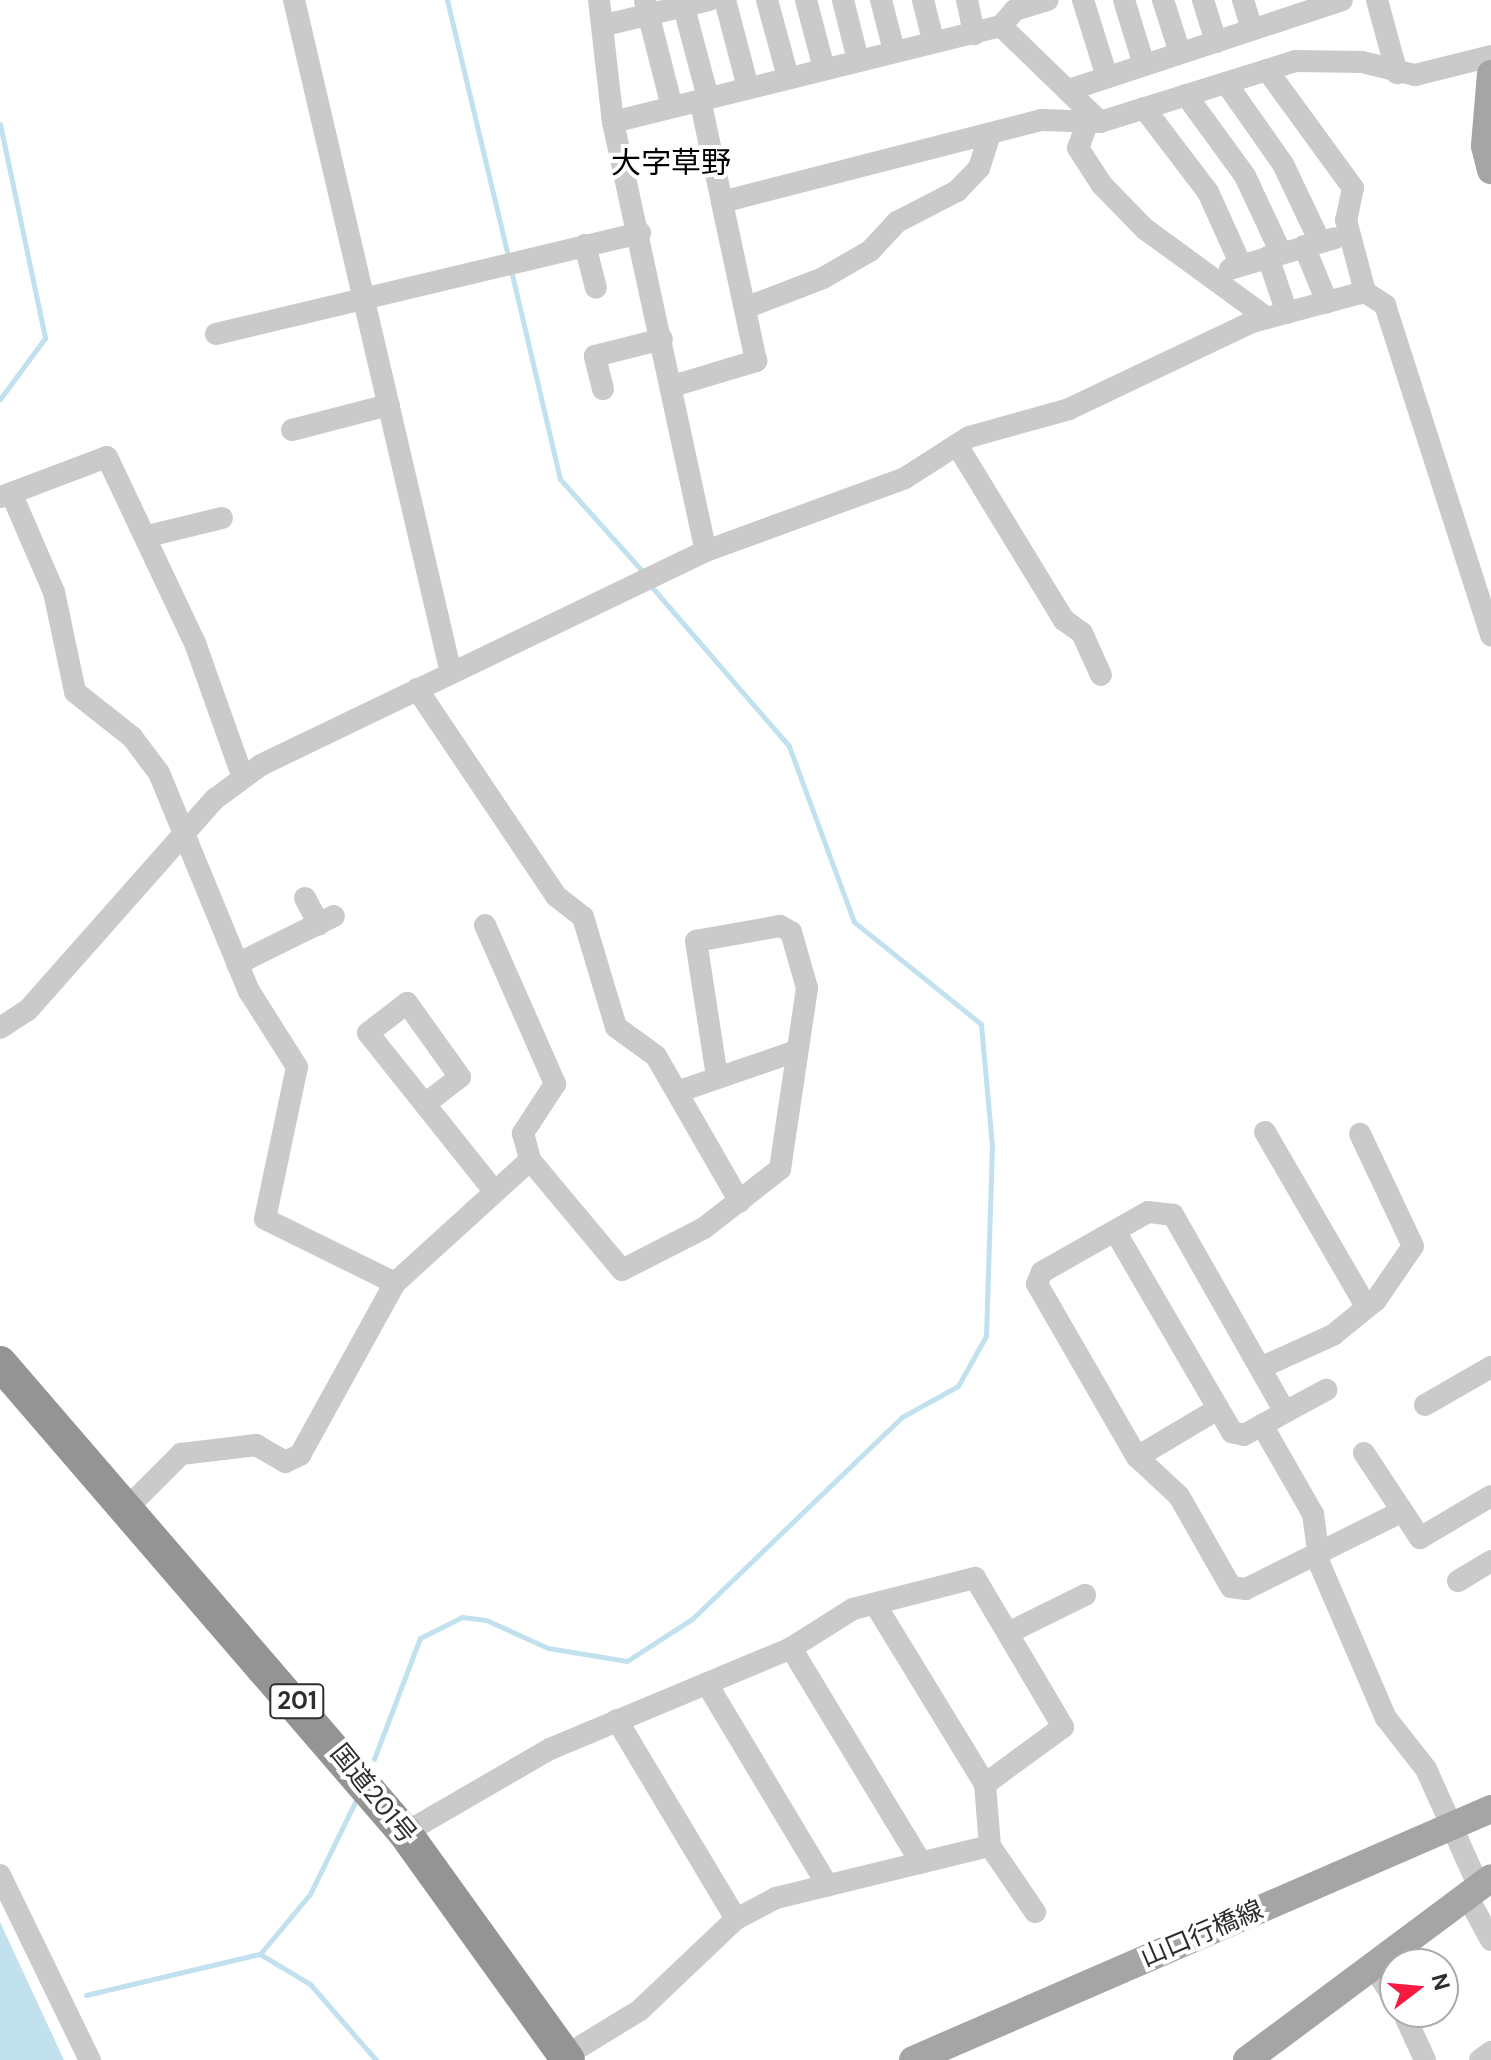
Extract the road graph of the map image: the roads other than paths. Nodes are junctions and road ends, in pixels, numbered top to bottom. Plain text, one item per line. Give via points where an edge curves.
1 (294, 0) edge
2 (599, 0) edge
3 (709, 0) edge
4 (725, 0) edge
5 (767, 0) edge
6 (806, 0) edge
7 (843, 0) edge
8 (881, 0) edge
9 (923, 0) edge
10 (967, 0) edge
11 (1047, 0) edge
12 (1083, 0) edge
13 (1124, 0) edge
14 (1163, 0) edge
15 (1203, 0) edge
16 (1243, 0) edge
17 (1377, 0) edge
18 (1330, 2) edge
19 (683, 3) edge
20 (646, 7) edge
21 (1285, 9) edge
22 (605, 25) junction
23 (1001, 26) junction
24 (968, 30) junction
25 (1252, 30) junction
26 (931, 33) junction
27 (1216, 42) junction
28 (892, 43) junction
29 (856, 52) junction
30 (1180, 53) junction
31 (1491, 56) edge
32 (822, 61) junction
33 (1144, 65) junction
34 (786, 70) junction
35 (1267, 70) junction
36 (1397, 73) junction
37 (1491, 74) edge
38 (1107, 77) junction
39 (746, 80) junction
40 (1226, 83) junction
41 (1072, 89) junction
42 (1186, 95) junction
43 (703, 97) junction
44 (670, 99) junction
45 (639, 106) dead end
46 (1144, 108) junction
47 (613, 122) junction
48 (1094, 122) junction
49 (990, 134) junction
50 (1491, 170) edge
51 (722, 202) junction
52 (640, 233) junction
53 (1348, 234) junction
54 (1312, 244) junction
55 (585, 245) junction
56 (1275, 255) junction
57 (1241, 265) junction
58 (1209, 275) junction
59 (596, 288) dead end
60 (1365, 292) junction
61 (363, 296) junction
62 (1327, 302) junction
63 (745, 308) junction
64 (1277, 315) junction
65 (216, 334) dead end
66 (662, 339) junction
67 (676, 385) junction
68 (603, 389) dead end
69 (389, 405) junction
70 (292, 430) dead end
71 (957, 445) junction
72 (6, 496) edge
73 (222, 518) dead end
74 (148, 536) junction
75 (706, 551) junction
76 (1491, 635) edge
77 (451, 673) junction
78 (1101, 675) dead end
79 (417, 689) junction
80 (242, 775) junction
81 (182, 834) junction
82 (305, 898) dead end
83 (485, 925) dead end
84 (237, 964) junction
85 (0, 1028) edge
86 (796, 1051) junction
87 (717, 1076) junction
88 (680, 1091) junction
89 (425, 1104) junction
90 (1265, 1132) dead end
91 (1360, 1134) dead end
92 (530, 1160) junction
93 (494, 1191) junction
94 (740, 1202) junction
95 (1115, 1231) junction
96 (395, 1283) junction
97 (1366, 1306) junction
98 (0, 1363) edge
99 (1491, 1367) edge
100 (1260, 1368) junction
101 (1326, 1390) dead end
102 (1425, 1405) dead end
103 (1218, 1409) junction
104 (1285, 1412) junction
105 (1262, 1425) junction
106 (1364, 1453) dead end
107 (1137, 1457) junction
108 (1491, 1496) edge
109 (129, 1506) junction
110 (1391, 1517) dead end
111 (1318, 1553) junction
112 (1491, 1561) edge
113 (1458, 1581) dead end
114 (1085, 1595) dead end
115 (875, 1604) junction
116 (1008, 1633) junction
117 (791, 1648) junction
118 (707, 1684) junction
119 (617, 1720) junction
120 (985, 1784) junction
121 (1491, 1809) edge
122 (1452, 1826) junction
123 (405, 1833) junction
124 (990, 1846) junction
125 (921, 1863) junction
126 (0, 1875) edge
127 (828, 1886) junction
128 (1479, 1887) edge
129 (1035, 1912) dead end
130 (736, 1919) junction
131 (1491, 1940) edge
132 (1373, 1966) junction
133 (1379, 1975) edge
134 (1410, 2028) edge
135 (1491, 2052) edge
136 (566, 2058) edge
137 (90, 2060) edge
138 (913, 2060) edge
139 (1247, 2060) edge
140 (1425, 2060) edge
141 (1480, 2060) edge

1 - 61 street
2 - 22 street
3 - 19 street
4 - 39 street
5 - 34 street
6 - 32 street
7 - 29 street
8 - 28 street
9 - 26 street
10 - 24 street
11 - 23 street via 1015,10
12 - 38 street
13 - 33 street
14 - 30 street
15 - 27 street
16 - 25 street
17 - 36 street
18 - 21 street
19 - 20 street
19 - 43 street
20 - 22 street
20 - 44 street
21 - 25 street
22 - 47 street
23 - 24 street
23 - 41 street
24 - 26 street
24 - 43 street
25 - 27 street
26 - 28 street
27 - 30 street
28 - 29 street
29 - 32 street
30 - 33 street
31 - 36 street
32 - 34 street
33 - 38 street
34 - 39 street
35 - 36 street via 1296,61 1362,62
35 - 40 street
35 - 53 street via 1353,188
37 - 50 main road via 1485,146
38 - 41 street
39 - 43 street
40 - 42 street
40 - 54 street via 1283,164
41 - 48 street
42 - 46 street
42 - 56 street via 1245,176
43 - 44 street
43 - 47 street
43 - 51 street
44 - 45 street
46 - 48 street
46 - 57 street via 1208,192
47 - 52 street
48 - 49 street via 1042,120
48 - 58 street via 1078,148 1102,185 1145,229
49 - 51 street
49 - 63 street via 979,168 957,191 897,222 847,265
51 - 63 street
52 - 55 street
52 - 66 street
53 - 54 street
53 - 60 street
54 - 56 street
54 - 62 street
55 - 59 street
55 - 61 street
56 - 57 street
56 - 64 street
57 - 58 street
58 - 64 street
60 - 62 street
60 - 76 street via 1385,305
61 - 65 street via 261,312
61 - 69 street
62 - 64 street
63 - 67 street via 756,361
64 - 71 street via 1069,409
66 - 67 street
66 - 68 street via 595,356
67 - 75 street via 669,398
69 - 70 street
69 - 77 street
71 - 75 street via 905,478
71 - 78 street via 1064,620 1082,633
72 - 74 street via 107,457
72 - 81 street via 54,592 75,692 148,755
73 - 74 street
74 - 80 street
75 - 77 street
77 - 79 street
79 - 80 street
79 - 88 street via 556,896 583,917 616,1027 649,1046
80 - 81 street
81 - 84 street
81 - 85 street via 28,1010
82 - 84 street via 326,920
83 - 92 street via 555,1084 523,1133
84 - 96 street via 299,1077 265,1219
86 - 87 street
86 - 87 street via 807,988 791,932 780,926 696,941
86 - 94 street via 780,1169
87 - 88 street
88 - 94 street
89 - 89 street via 460,1077 407,1003 368,1033
89 - 93 street
90 - 97 street
91 - 97 street via 1413,1246
92 - 93 street
92 - 94 street via 622,1270
93 - 96 street
95 - 100 street via 1148,1212 1173,1215
95 - 103 street
95 - 107 street via 1042,1272 1037,1284
96 - 109 street via 300,1455 285,1462 256,1445 181,1454
97 - 100 street via 1319,1345 1287,1350
98 - 109 highway, 国道201号 / 201
99 - 102 street
100 - 104 street
101 - 104 street
103 - 105 street via 1232,1432
103 - 107 street
104 - 105 street
105 - 111 street via 1313,1514
106 - 108 street via 1420,1538
107 - 111 street via 1179,1496 1236,1591
109 - 123 highway, 国道201号 / 201
110 - 111 street
111 - 122 street via 1390,1728 1426,1769
112 - 113 street
114 - 116 street
115 - 116 street via 975,1578
115 - 117 street
115 - 120 street
116 - 120 street via 1063,1727
117 - 118 street
117 - 125 street
118 - 119 street
118 - 127 street
119 - 123 street
119 - 130 street
120 - 124 street
121 - 122 main road, 山口行橋線
122 - 128 street
122 - 138 main road, 山口行橋線
123 - 136 highway, 国道201号 / 201
124 - 125 street
124 - 129 street
125 - 127 street
126 - 137 street
127 - 130 street via 776,1898
128 - 131 street
128 - 132 main road
130 - 136 street via 640,2010
132 - 133 street
132 - 139 main road
134 - 140 street
135 - 141 street

